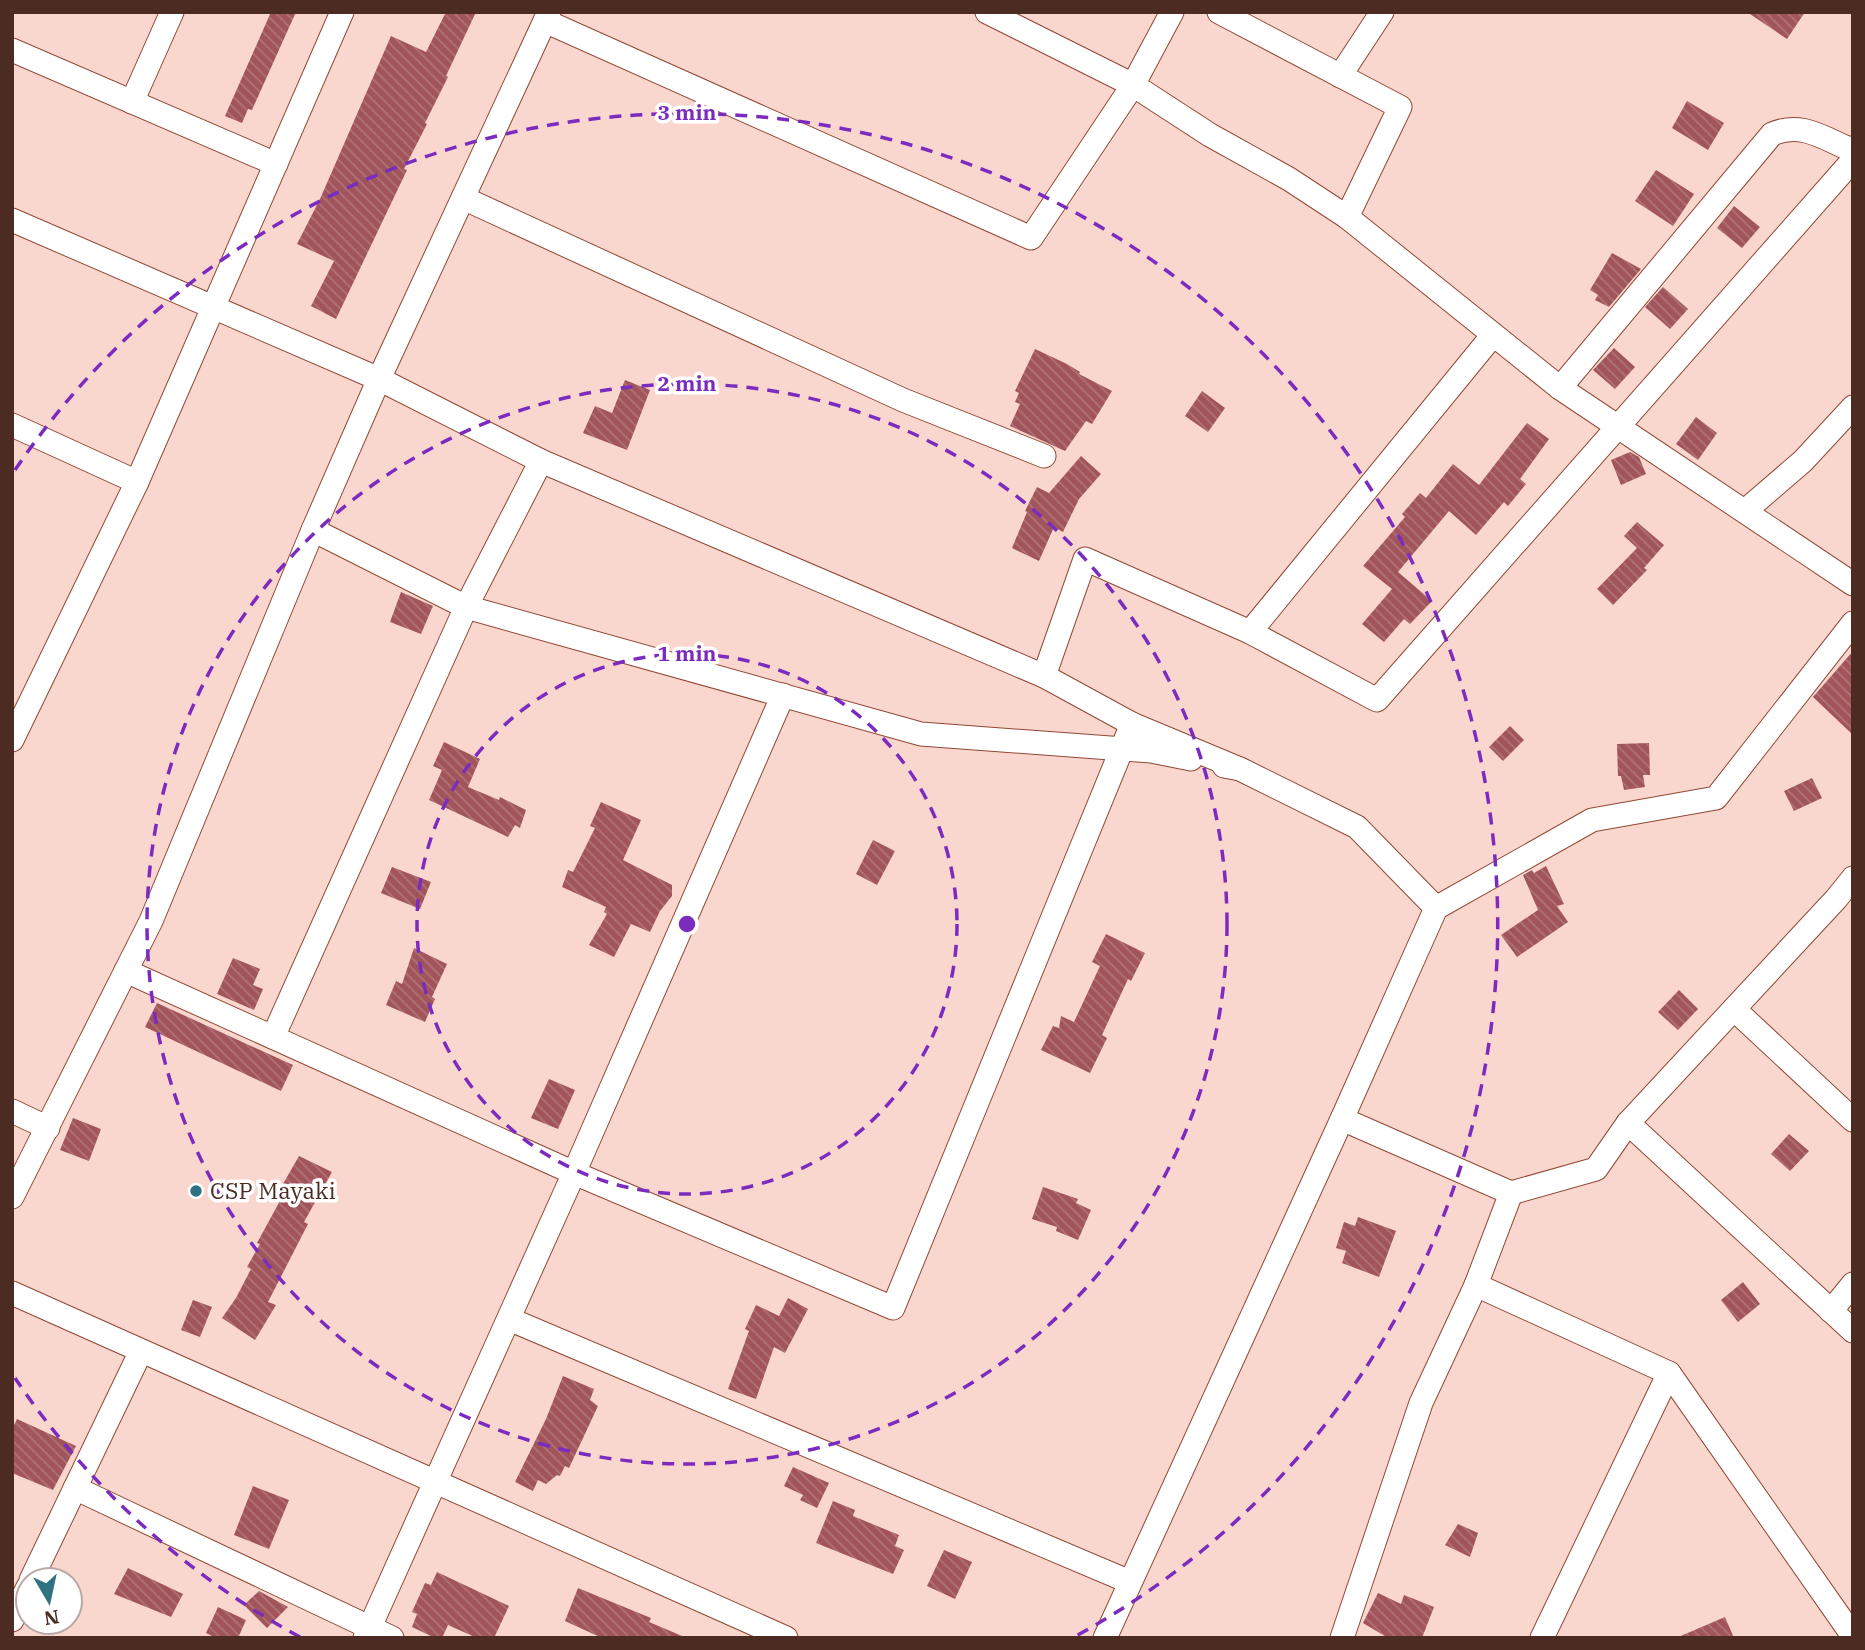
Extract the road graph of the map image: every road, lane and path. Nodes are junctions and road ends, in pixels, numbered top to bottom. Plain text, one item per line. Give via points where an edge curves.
1 (172, 12) edge
2 (342, 12) edge
3 (987, 12) edge
4 (1172, 12) edge
5 (1219, 12) edge
6 (1382, 12) edge
7 (547, 16) edge
8 (12, 50) edge
9 (1340, 76) junction
10 (1133, 85) junction
11 (132, 102) junction
12 (1853, 148) edge
13 (1853, 160) edge
14 (276, 164) junction
15 (463, 198) junction
16 (1348, 217) junction
17 (12, 220) edge
18 (214, 308) junction
19 (1493, 335) junction
20 (379, 379) junction
21 (1559, 388) junction
22 (1853, 407) edge
23 (12, 425) edge
24 (1617, 426) junction
25 (1044, 456) dead end
26 (541, 461) junction
27 (137, 482) junction
28 (1745, 511) junction
29 (313, 530) junction
30 (1853, 583) edge
31 (466, 607) junction
32 (1853, 622) edge
33 (1250, 632) junction
34 (1044, 676) junction
35 (783, 695) junction
36 (1132, 724) junction
37 (12, 740) edge
38 (1122, 749) junction
39 (1240, 769) junction
40 (1853, 878) edge
41 (1844, 907) edge
42 (1436, 908) junction
43 (126, 971) junction
44 (1734, 1009) junction
45 (273, 1037) junction
46 (12, 1111) edge
47 (1342, 1119) junction
48 (1853, 1121) edge
49 (1628, 1123) junction
50 (48, 1128) junction
51 (574, 1173) junction
52 (1511, 1193) junction
53 (12, 1198) edge
54 (1853, 1284) edge
55 (1476, 1285) junction
56 (12, 1293) edge
57 (1831, 1311) junction
58 (509, 1319) junction
59 (1853, 1331) edge
60 (141, 1351) junction
61 (1669, 1373) junction
62 (436, 1482) junction
63 (75, 1488) junction
64 (38, 1566) edge
65 (1130, 1582) junction
66 (367, 1633) edge
67 (1853, 1636) edge
68 (392, 1638) edge
69 (786, 1638) edge
70 (1105, 1638) edge
71 (1342, 1638) edge
72 (1542, 1638) edge

1 - 11 street
2 - 14 street
3 - 10 street
4 - 10 street
5 - 9 street
6 - 9 street
7 - 10 street via 1031,237
7 - 15 street
8 - 11 street
9 - 16 street via 1399,107
10 - 16 street
11 - 14 street
12 - 21 street via 1805,130 1786,128 1772,134
13 - 24 street
14 - 18 street
15 - 20 street
15 - 25 street via 903,400
16 - 19 street
17 - 18 street
18 - 20 street
18 - 27 street
19 - 21 street
19 - 33 street
20 - 26 street
20 - 29 street
21 - 24 street
22 - 28 street via 1802,461
23 - 27 street
24 - 28 street
24 - 33 street via 1377,700
26 - 31 street
26 - 34 street
27 - 37 street
28 - 30 street
29 - 31 street
29 - 43 street
31 - 35 street
31 - 45 street
32 - 42 street via 1716,798 1592,820
33 - 34 street via 1085,559
34 - 36 street
35 - 38 street via 921,734
35 - 51 street
36 - 38 street
36 - 39 street
38 - 39 street
38 - 51 street via 894,1308
39 - 42 street via 1357,827
40 - 41 street
41 - 44 street
42 - 47 street
43 - 45 street
43 - 50 street
44 - 48 street
44 - 49 street
45 - 51 street
46 - 50 street
47 - 52 street
47 - 65 street
49 - 52 street via 1595,1169
49 - 57 street
50 - 53 street
51 - 58 street
52 - 55 street
54 - 57 street
55 - 61 street
55 - 71 street via 1421,1403
56 - 60 street
57 - 59 street
58 - 62 street
58 - 65 street
60 - 62 street
60 - 63 street
61 - 67 street
61 - 72 street
62 - 66 street
62 - 69 street
63 - 64 street
63 - 66 street
65 - 70 street
66 - 68 street

